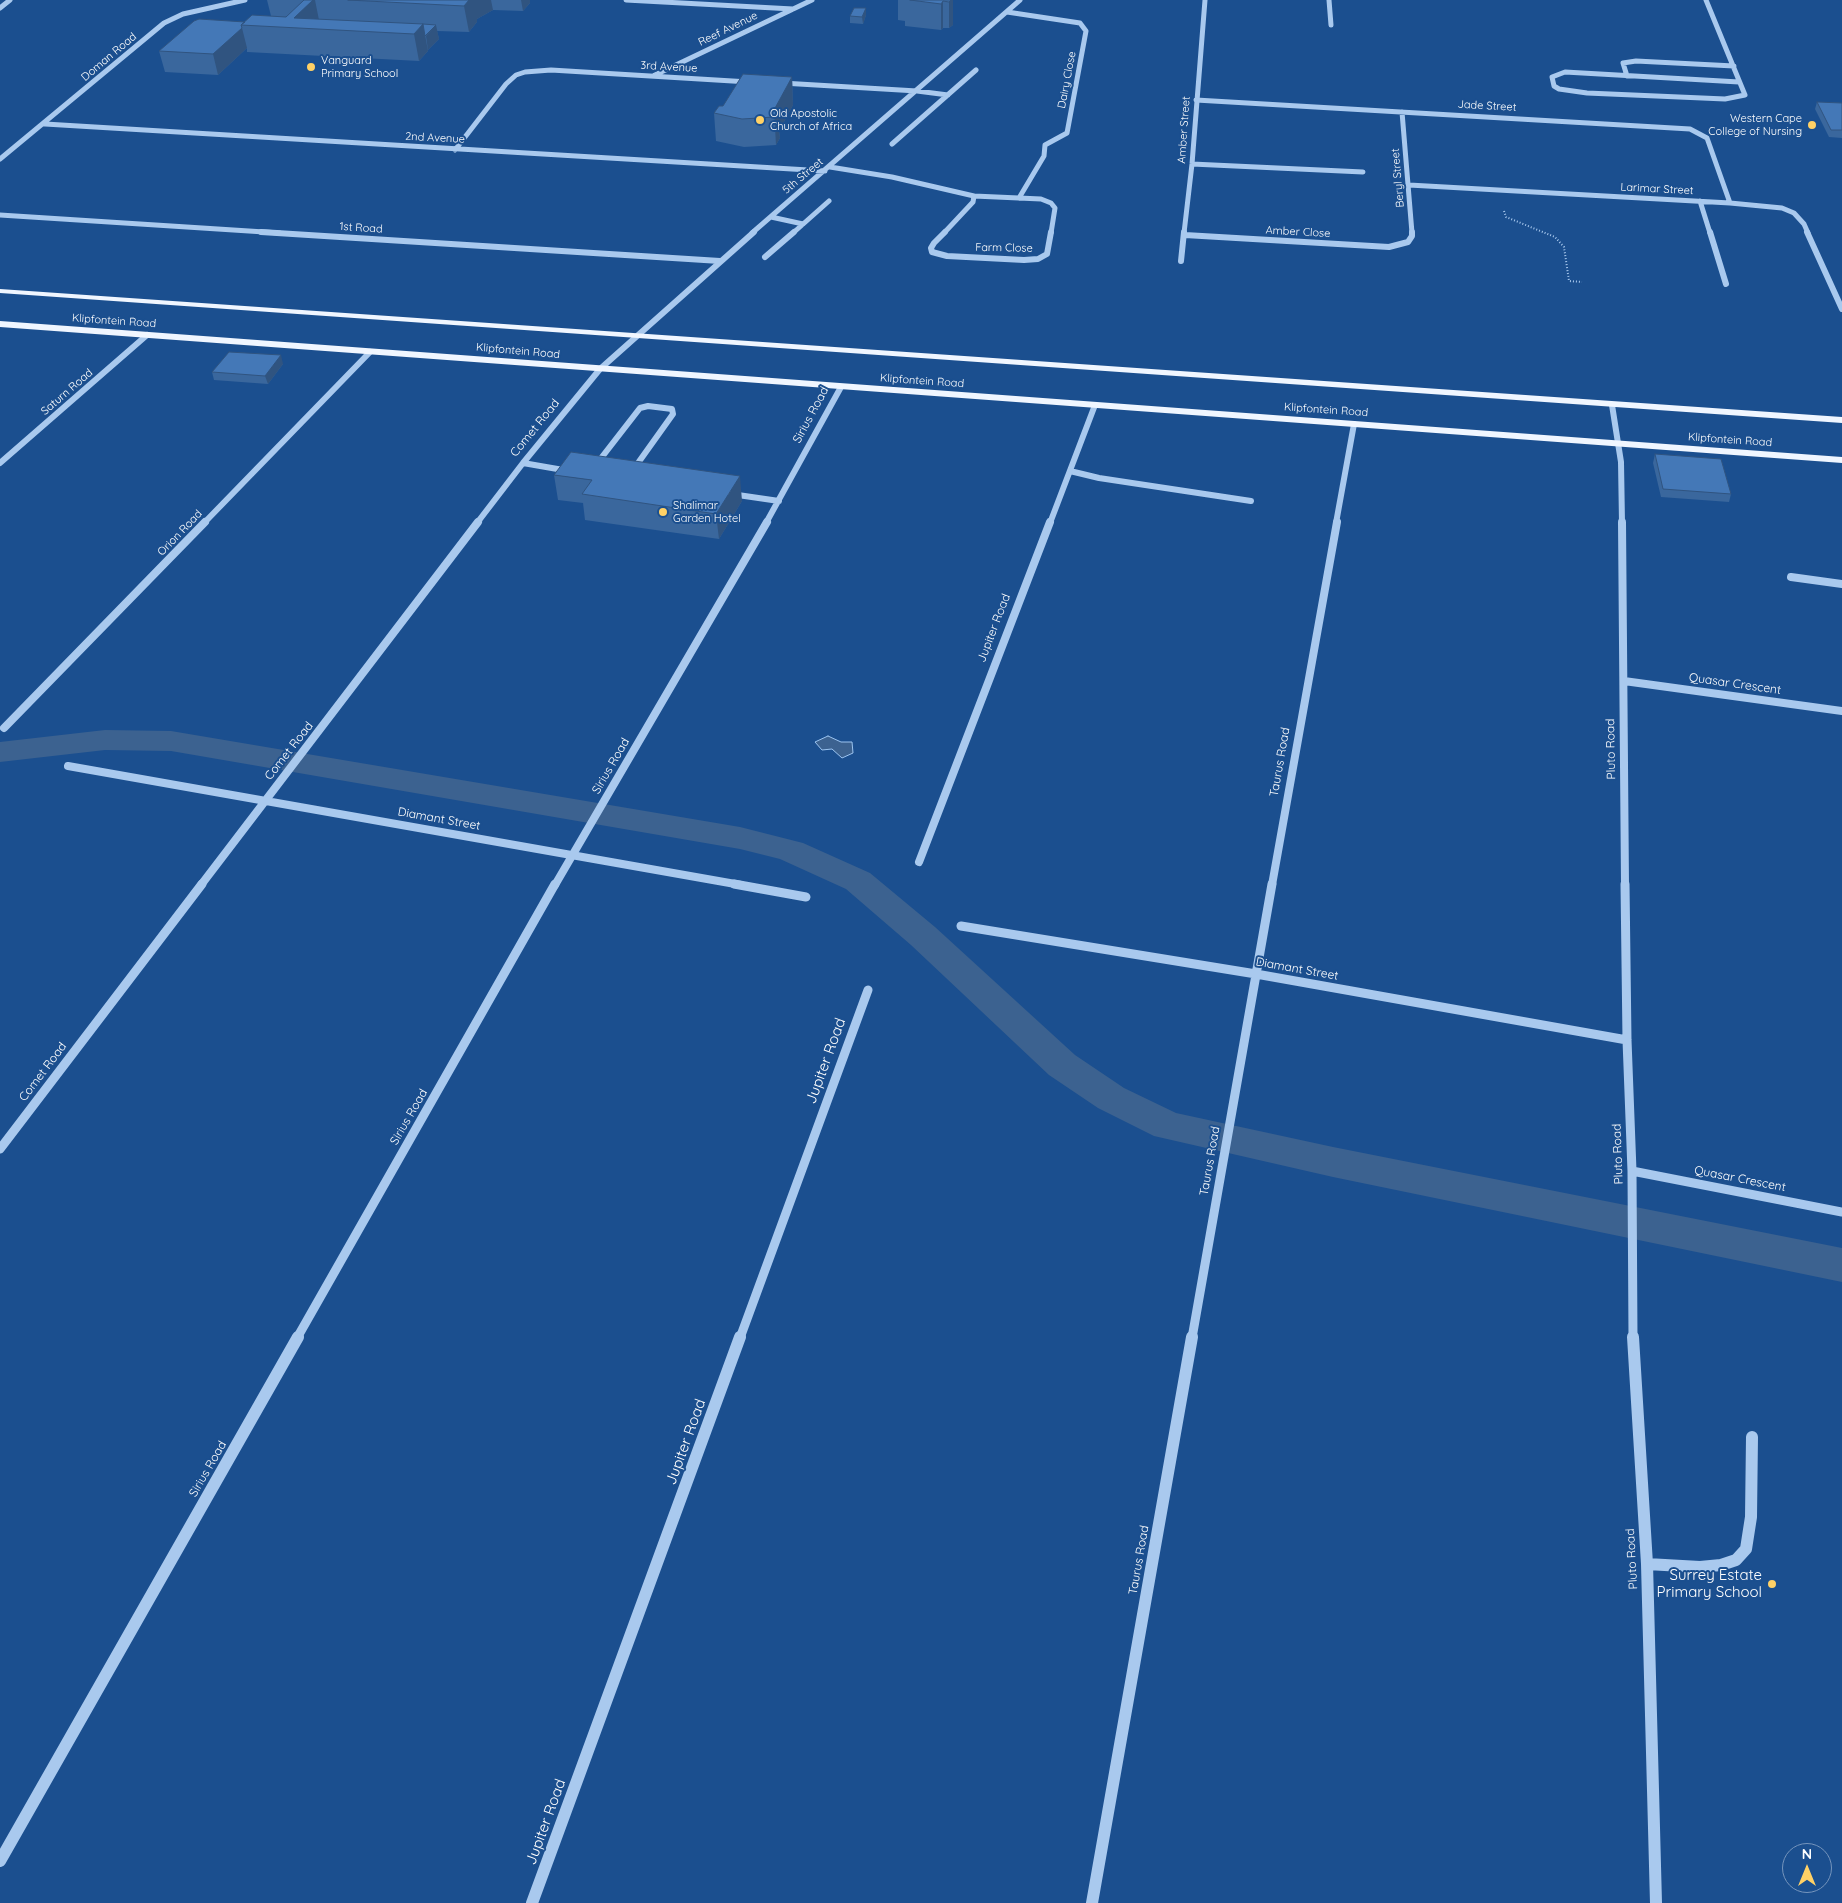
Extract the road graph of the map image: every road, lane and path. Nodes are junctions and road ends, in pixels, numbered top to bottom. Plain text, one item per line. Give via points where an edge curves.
1 (10, 0) edge
2 (245, 0) edge
3 (626, 0) edge
4 (812, 0) edge
5 (1020, 0) edge
6 (1205, 0) edge
7 (1329, 0) edge
8 (1706, 0) edge
9 (0, 8) edge
10 (794, 9) junction
11 (1007, 12) junction
12 (1331, 25) dead end
13 (1734, 66) junction
14 (976, 70) dead end
15 (1627, 76) junction
16 (652, 77) junction
17 (759, 82) edge
18 (1740, 82) junction
19 (778, 83) edge
20 (917, 90) junction
21 (948, 95) junction
22 (1196, 100) junction
23 (1402, 112) junction
24 (45, 124) junction
25 (892, 144) dead end
26 (455, 150) junction
27 (0, 160) edge
28 (1192, 164) junction
29 (830, 166) junction
30 (825, 171) junction
31 (1363, 172) dead end
32 (1409, 185) junction
33 (1500, 190) junction
34 (974, 196) junction
35 (1019, 198) junction
36 (829, 201) dead end
37 (1700, 201) junction
38 (1730, 202) junction
39 (0, 215) edge
40 (771, 217) junction
41 (803, 224) junction
42 (1185, 235) junction
43 (1408, 242) joint
44 (765, 257) dead end
45 (720, 261) junction
46 (1181, 261) dead end
47 (1582, 282) dead end
48 (1726, 284) dead end
49 (0, 291) edge
50 (1842, 309) edge
51 (0, 324) edge
52 (147, 335) junction
53 (637, 337) junction
54 (370, 352) junction
55 (600, 369) junction
56 (841, 387) junction
57 (1095, 405) junction
58 (1612, 405) junction
59 (1842, 420) edge
60 (1354, 424) junction
61 (1619, 443) junction
62 (1842, 460) edge
63 (0, 463) edge
64 (523, 463) junction
65 (580, 472) edge
66 (1070, 472) junction
67 (589, 474) edge
68 (626, 479) edge
69 (719, 492) edge
70 (779, 501) junction
71 (1251, 501) dead end
72 (1791, 577) dead end
73 (1842, 584) edge
74 (1624, 681) junction
75 (1842, 712) edge
76 (4, 728) dead end
77 (68, 766) dead end
78 (608, 797) joint
79 (266, 801) junction
80 (572, 855) junction
81 (919, 862) dead end
82 (806, 897) dead end
83 (961, 926) dead end
84 (1256, 974) junction
85 (868, 990) dead end
86 (1628, 1040) junction
87 (0, 1149) edge
88 (1632, 1171) junction
89 (1842, 1212) edge
90 (1752, 1437) dead end
91 (1647, 1564) junction
92 (0, 1861) edge
93 (532, 1903) edge
94 (1092, 1903) edge
95 (1656, 1903) edge

1 - 9 street
2 - 24 street, Doman Road via 183,14 164,23
3 - 10 street
4 - 10 street, Reef Avenue
5 - 11 street, 5th Street
6 - 22 street, Amber Street
7 - 12 street
8 - 13 street
10 - 16 street, Reef Avenue
11 - 20 street, 5th Street
11 - 35 street, Dairy Close via 1080,23 1086,30 1067,133 1045,145 1044,156
13 - 15 street via 1636,60 1623,63
13 - 18 street
14 - 21 street
15 - 18 street
15 - 18 street via 1565,72 1552,77 1554,86 1569,92 1725,99 1745,95
16 - 17 street, 3rd Avenue
16 - 26 street, 3rd Avenue via 551,70 525,72 506,84
19 - 20 street
20 - 21 street
20 - 29 street, 5th Street
21 - 25 street
22 - 23 street, Jade Street
22 - 28 street, Amber Street
23 - 32 street, Beryl Street
23 - 38 street, Jade Street via 1690,129 1707,138
24 - 26 street, 2nd Avenue
24 - 27 street, Doman Road
26 - 30 street, 2nd Avenue
28 - 31 street
28 - 42 street, Amber Street
29 - 30 street, 5th Street
29 - 34 street, Farm Close
30 - 40 street, 5th Street
32 - 33 street, Larimar Street
32 - 43 street, Beryl Street via 1412,236
33 - 37 street, Larimar Street
33 - 47 path via 1506,217 1556,237 1564,247 1569,281
34 - 35 street, Farm Close
34 - 35 street, Farm Close via 973,202 934,243 932,252 947,256 1024,260 1038,259 1047,254 1055,208 1051,202 1041,199
36 - 41 street
37 - 38 street, Larimar Street
37 - 48 street
38 - 50 street, Larimar Street via 1782,208 1800,219
39 - 45 street, 1st Road
40 - 41 street
40 - 45 street, 5th Street
41 - 44 street
42 - 43 street, Amber Close via 1374,247 1401,246
42 - 46 street, Amber Street
45 - 53 street, 5th Street
49 - 53 main road, Klipfontein Road
51 - 52 main road, Klipfontein Road
52 - 54 main road, Klipfontein Road
52 - 63 street, Saturn Road
53 - 55 street, 5th Street
53 - 58 main road, Klipfontein Road
54 - 55 main road, Klipfontein Road
54 - 76 street, Orion Road
55 - 56 main road, Klipfontein Road
55 - 64 street, Comet Road
56 - 57 main road, Klipfontein Road
56 - 70 street, Sirius Road
57 - 60 main road, Klipfontein Road
57 - 66 street, Jupiter Road
58 - 59 main road, Klipfontein Road
58 - 61 street, Pluto Road
60 - 61 main road, Klipfontein Road
60 - 84 street, Taurus Road
61 - 62 main road, Klipfontein Road
61 - 74 street, Pluto Road
64 - 65 street
64 - 79 street, Comet Road
66 - 71 street
66 - 81 street, Jupiter Road
67 - 68 street via 640,408 672,410 673,414
69 - 70 street
70 - 78 street, Sirius Road
72 - 73 street
74 - 75 street, Quasar Crescent
74 - 86 street, Pluto Road
77 - 79 street, Diamant Street
78 - 80 street, Sirius Road
79 - 80 street, Diamant Street
79 - 87 street, Comet Road
80 - 82 street, Diamant Street
80 - 92 street, Sirius Road
83 - 84 street, Diamant Street
84 - 86 street, Diamant Street
84 - 94 street, Taurus Road
85 - 93 street, Jupiter Road
86 - 88 street, Pluto Road
88 - 89 street, Quasar Crescent
88 - 91 street, Pluto Road via 1633,1333
90 - 91 street via 1751,1517 1746,1549 1736,1560 1721,1565
91 - 95 street, Pluto Road

